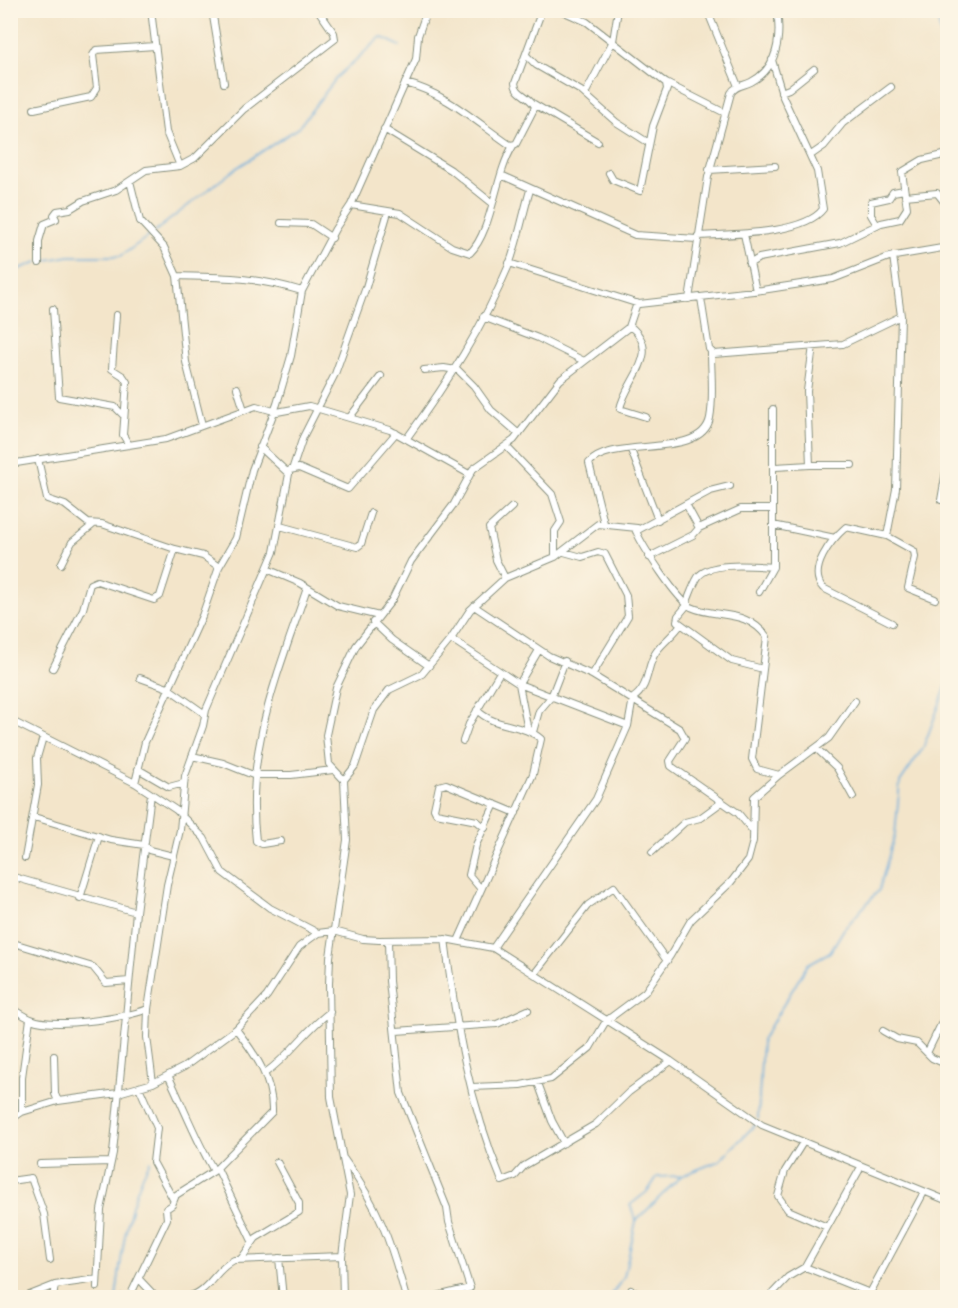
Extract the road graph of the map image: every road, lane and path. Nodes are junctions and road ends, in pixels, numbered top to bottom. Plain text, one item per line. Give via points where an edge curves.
1 (151, 10) edge
2 (212, 10) edge
3 (318, 10) edge
4 (427, 10) edge
5 (542, 10) edge
6 (560, 10) edge
7 (618, 10) edge
8 (707, 10) edge
9 (777, 10) edge
10 (613, 41) junction
11 (155, 46) junction
12 (526, 55) junction
13 (772, 60) junction
14 (813, 69) dead end
15 (224, 83) dead end
16 (405, 83) junction
17 (666, 83) junction
18 (738, 87) junction
19 (891, 87) dead end
20 (781, 92) junction
21 (585, 94) junction
22 (534, 104) junction
23 (34, 109) dead end
24 (725, 113) junction
25 (384, 129) junction
26 (598, 142) dead end
27 (650, 143) junction
28 (513, 146) junction
29 (948, 154) edge
30 (811, 155) junction
31 (180, 166) junction
32 (775, 166) dead end
33 (709, 170) junction
34 (609, 173) dead end
35 (501, 175) junction
36 (130, 181) junction
37 (530, 190) junction
38 (905, 193) junction
39 (492, 203) junction
40 (351, 205) junction
41 (948, 207) edge
42 (388, 212) junction
43 (281, 223) dead end
44 (877, 225) junction
45 (744, 234) junction
46 (332, 238) junction
47 (698, 238) junction
48 (948, 247) edge
49 (893, 256) junction
50 (39, 262) dead end
51 (509, 263) junction
52 (749, 264) junction
53 (177, 276) junction
54 (302, 291) junction
55 (756, 291) junction
56 (701, 298) junction
57 (689, 299) junction
58 (637, 303) junction
59 (54, 309) dead end
60 (116, 315) dead end
61 (901, 316) junction
62 (483, 317) junction
63 (630, 326) junction
64 (813, 346) junction
65 (711, 352) junction
66 (584, 361) junction
67 (424, 370) dead end
68 (456, 370) junction
69 (381, 376) dead end
70 (237, 388) dead end
71 (319, 408) junction
72 (773, 409) dead end
73 (244, 410) junction
74 (275, 412) junction
75 (124, 416) junction
76 (350, 417) junction
77 (646, 417) dead end
78 (202, 425) junction
79 (396, 433) junction
80 (519, 434) junction
81 (407, 438) junction
82 (129, 445) junction
83 (260, 447) junction
84 (506, 447) junction
85 (632, 450) junction
86 (38, 459) junction
87 (948, 460) edge
88 (10, 464) edge
89 (810, 465) junction
90 (852, 465) dead end
91 (775, 466) junction
92 (291, 471) junction
93 (469, 474) junction
94 (730, 486) dead end
95 (941, 500) dead end
96 (687, 506) junction
97 (512, 507) dead end
98 (773, 509) junction
99 (371, 513) dead end
100 (658, 520) junction
101 (604, 523) junction
102 (94, 524) junction
103 (773, 525) junction
104 (280, 526) junction
105 (699, 528) junction
106 (636, 531) junction
107 (887, 536) junction
108 (835, 538) junction
109 (175, 549) junction
110 (564, 552) junction
111 (555, 557) junction
112 (650, 557) junction
113 (61, 564) dead end
114 (219, 567) junction
115 (773, 567) junction
116 (267, 569) junction
117 (505, 578) junction
118 (307, 588) junction
119 (759, 592) dead end
120 (935, 598) dead end
121 (687, 604) junction
122 (474, 606) junction
123 (379, 616) junction
124 (373, 622) junction
125 (892, 623) dead end
126 (681, 624) junction
127 (451, 639) junction
128 (539, 650) junction
129 (565, 661) junction
130 (429, 666) junction
131 (53, 668) dead end
132 (763, 669) junction
133 (500, 672) junction
134 (592, 675) junction
135 (140, 678) dead end
136 (519, 684) junction
137 (168, 688) junction
138 (551, 697) junction
139 (633, 698) junction
140 (855, 701) dead end
141 (477, 710) junction
142 (205, 714) junction
143 (10, 720) edge
144 (628, 726) junction
145 (530, 732) junction
146 (43, 737) junction
147 (463, 741) dead end
148 (817, 749) junction
149 (192, 756) junction
150 (138, 769) junction
151 (333, 770) junction
152 (253, 775) junction
153 (779, 775) junction
154 (344, 780) junction
155 (135, 783) junction
156 (184, 783) junction
157 (151, 794) junction
158 (853, 797) dead end
159 (722, 802) junction
160 (495, 804) junction
161 (516, 813) junction
162 (183, 815) junction
163 (34, 817) junction
164 (485, 828) junction
165 (752, 831) junction
166 (99, 836) junction
167 (281, 841) dead end
168 (144, 845) junction
169 (652, 852) dead end
170 (173, 856) junction
171 (25, 858) dead end
172 (10, 876) edge
173 (480, 888) junction
174 (80, 898) junction
175 (135, 912) junction
176 (334, 931) junction
177 (318, 933) junction
178 (445, 939) junction
179 (388, 940) junction
180 (458, 941) junction
181 (10, 942) edge
182 (494, 948) junction
183 (667, 961) junction
184 (535, 973) junction
185 (129, 981) junction
186 (10, 1008) edge
187 (148, 1009) junction
188 (528, 1010) dead end
189 (948, 1010) edge
190 (330, 1012) junction
191 (125, 1017) junction
192 (30, 1019) junction
193 (606, 1021) junction
194 (236, 1029) junction
195 (456, 1029) junction
196 (396, 1031) junction
197 (883, 1031) dead end
198 (927, 1053) junction
199 (54, 1056) dead end
200 (671, 1061) junction
201 (948, 1065) edge
202 (265, 1073) junction
203 (168, 1076) junction
204 (153, 1083) junction
205 (538, 1083) junction
206 (139, 1087) junction
207 (471, 1087) junction
208 (118, 1093) junction
209 (58, 1101) junction
210 (22, 1112) junction
211 (10, 1120) edge
212 (564, 1143) junction
213 (802, 1144) junction
214 (948, 1148) edge
215 (340, 1154) junction
216 (111, 1162) junction
217 (277, 1162) dead end
218 (40, 1164) dead end
219 (861, 1167) junction
220 (216, 1170) junction
221 (10, 1181) edge
222 (948, 1182) edge
223 (924, 1192) junction
224 (173, 1199) junction
225 (948, 1201) edge
226 (828, 1227) junction
227 (252, 1241) junction
228 (342, 1256) junction
229 (279, 1258) junction
230 (240, 1259) junction
231 (50, 1260) dead end
232 (805, 1267) junction
233 (97, 1279) junction
234 (139, 1279) junction
235 (55, 1285) junction
236 (97, 1287) dead end
237 (631, 1290) dead end
238 (156, 1297) edge
239 (186, 1297) edge
240 (22, 1298) edge
241 (53, 1298) edge
242 (129, 1298) edge
243 (283, 1298) edge
244 (343, 1298) edge
245 (406, 1298) edge
246 (429, 1298) edge
247 (646, 1298) edge
248 (768, 1298) edge

1 - 11 street
2 - 15 street
3 - 31 street via 334,39 244,109 202,153
4 - 16 street
5 - 12 street
6 - 10 street via 587,22
7 - 10 street
8 - 18 street
9 - 13 street via 779,36
10 - 17 street
10 - 21 street
11 - 23 street via 96,50 93,55 97,88 92,97
11 - 31 street via 166,132
12 - 21 street
12 - 22 street via 515,88
13 - 18 street via 760,76
13 - 20 street
14 - 20 street
16 - 25 street
16 - 28 street via 426,88 450,101
17 - 24 street
17 - 27 street
18 - 24 street via 731,93
19 - 30 street via 843,123
20 - 30 street
21 - 27 street via 611,119
22 - 26 street
22 - 28 street via 525,129
24 - 33 street
25 - 39 street via 451,170
25 - 40 street
27 - 34 street via 640,191 612,180
28 - 35 street via 503,162
29 - 38 street via 922,160 902,172
30 - 45 street via 824,201 821,212 807,221
31 - 36 street via 153,168
32 - 33 street
33 - 47 street
35 - 37 street
35 - 39 street
36 - 50 street via 70,209 57,211 56,219 46,223 40,233
36 - 53 street via 140,222 164,247
37 - 47 street via 567,202 610,226 636,235
37 - 51 street
38 - 41 street via 937,193
38 - 44 street via 905,216
38 - 44 street via 893,192 889,198 871,202 871,215
39 - 42 street via 476,246 468,253 452,247 403,214
40 - 42 street
40 - 46 street
42 - 71 street via 366,287
43 - 46 street via 311,224
44 - 52 street via 840,243 770,256
45 - 47 street
45 - 52 street
46 - 54 street
47 - 57 street
48 - 49 street
49 - 55 street via 832,279
49 - 61 street
51 - 58 street
51 - 62 street
52 - 55 street
53 - 54 street via 228,275
53 - 78 street via 186,362
54 - 74 street via 291,356
55 - 56 street
56 - 57 street
56 - 65 street
57 - 58 street
58 - 63 street
59 - 75 street via 59,397 115,407
60 - 75 street via 112,369 127,382
61 - 64 street via 843,344
61 - 107 street via 896,489
62 - 66 street
62 - 68 street
63 - 66 street
63 - 77 street via 640,338 644,356 620,409
64 - 65 street
64 - 89 street via 807,391
65 - 85 street via 710,418 700,435
66 - 80 street via 554,387
67 - 68 street
68 - 80 street via 474,386 487,406
68 - 81 street
69 - 76 street
70 - 73 street
71 - 74 street via 302,406
71 - 76 street
71 - 92 street
72 - 91 street
73 - 74 street via 261,406
73 - 78 street
74 - 83 street
75 - 82 street via 123,435
76 - 79 street
78 - 82 street via 166,439
79 - 81 street
79 - 92 street via 348,489
80 - 84 street
81 - 93 street
82 - 86 street
83 - 92 street
83 - 114 street via 236,538
84 - 93 street
84 - 111 street via 552,494 561,518 555,533
85 - 100 street
85 - 101 street via 596,456 589,463
86 - 88 street
86 - 102 street via 47,499 65,505
87 - 95 street
89 - 90 street
89 - 91 street
91 - 98 street
92 - 104 street
93 - 123 street via 460,494 411,561
94 - 96 street via 710,491
96 - 100 street
96 - 105 street
97 - 117 street via 489,528 496,560
98 - 103 street
98 - 105 street via 741,509
99 - 104 street via 357,547
100 - 106 street
101 - 106 street via 637,528
101 - 110 street via 591,528
102 - 109 street
102 - 113 street via 72,542
103 - 108 street
103 - 115 street
104 - 116 street
105 - 112 street
106 - 112 street
107 - 108 street via 848,527
107 - 120 street via 915,552 908,588
108 - 125 street via 818,569 818,582
109 - 114 street via 202,556
109 - 131 street via 160,596 154,600 97,581 90,584 84,609
110 - 111 street
110 - 134 street via 582,557 605,554 626,595 628,616
111 - 117 street
112 - 121 street
114 - 137 street via 202,616
115 - 119 street
115 - 121 street via 730,565 705,572 699,575
116 - 118 street
116 - 142 street
117 - 122 street
118 - 123 street via 338,606
118 - 152 street via 266,706
121 - 126 street via 678,616
121 - 132 street via 746,619 764,633 767,637
122 - 127 street
122 - 128 street
123 - 124 street
124 - 130 street
124 - 151 street via 348,660 332,701 326,755
126 - 132 street via 732,661
126 - 139 street via 654,654 650,673
127 - 130 street
127 - 133 street
128 - 129 street
128 - 136 street
129 - 134 street
129 - 138 street
130 - 154 street via 383,696 374,710 355,766
132 - 153 street via 752,759 757,769
133 - 136 street
133 - 141 street
134 - 139 street
135 - 137 street
136 - 138 street
136 - 145 street
137 - 142 street
137 - 150 street
138 - 144 street
138 - 145 street via 539,711
139 - 144 street
139 - 159 street via 680,729 685,738 670,761 671,766
140 - 148 street via 830,738
141 - 145 street via 489,720
141 - 147 street
142 - 149 street
143 - 146 street
144 - 182 street via 596,800
145 - 161 street via 541,739 541,744
146 - 155 street
146 - 163 street via 37,758
148 - 153 street
148 - 158 street via 837,768
149 - 152 street
149 - 156 street
150 - 155 street
150 - 156 street via 170,787
151 - 152 street
151 - 154 street
152 - 167 street via 256,841
153 - 165 street via 754,797
154 - 176 street via 347,840
155 - 157 street
156 - 162 street
157 - 162 street
157 - 168 street
159 - 165 street via 745,819
159 - 169 street via 700,818 685,822
160 - 161 street
160 - 164 street
160 - 164 street via 446,784 439,786 436,813 477,821
161 - 173 street
162 - 170 street
162 - 177 street via 204,838 222,872 270,908
163 - 166 street
163 - 171 street
164 - 173 street via 476,845 469,875
165 - 183 street via 748,860 691,920
166 - 168 street
166 - 174 street
168 - 170 street
168 - 175 street
170 - 187 street
172 - 174 street
173 - 180 street
174 - 175 street
175 - 185 street
176 - 177 street
176 - 179 street via 363,939
176 - 190 street
177 - 194 street via 299,947 267,996
178 - 179 street
178 - 180 street
178 - 195 street
179 - 196 street
180 - 182 street
181 - 185 street via 93,968 105,983
182 - 184 street
183 - 184 street via 614,887 588,905
183 - 193 street via 645,992
184 - 193 street
185 - 191 street
186 - 192 street
187 - 191 street
187 - 204 street
188 - 195 street via 497,1024
189 - 198 street
190 - 202 street via 313,1025 286,1058
190 - 215 street via 331,1097
191 - 192 street via 56,1022
191 - 208 street
192 - 210 street
193 - 200 street
193 - 205 street via 583,1054 551,1079
194 - 202 street
194 - 203 street
195 - 196 street
195 - 207 street
196 - 246 street via 401,1093 443,1196 470,1288
197 - 198 street via 917,1043
198 - 201 street
199 - 209 street
200 - 212 street via 629,1092 596,1124
200 - 213 street via 754,1120
202 - 220 street via 270,1115
203 - 204 street
203 - 220 street via 193,1125 194,1137
204 - 206 street
205 - 207 street
205 - 212 street
206 - 208 street
206 - 224 street via 157,1128 153,1161
207 - 212 street via 502,1181
208 - 209 street
208 - 216 street
209 - 210 street
210 - 211 street
213 - 219 street
213 - 226 street via 786,1171 778,1196 788,1210
214 - 222 street
215 - 228 street via 350,1195
215 - 245 street via 368,1192 389,1235
216 - 218 street
216 - 233 street via 101,1210
217 - 227 street via 299,1203 299,1212
219 - 223 street
219 - 226 street
220 - 224 street
220 - 227 street
221 - 231 street via 31,1178 44,1214
223 - 225 street
223 - 232 street via 870,1293
224 - 234 street
226 - 232 street
227 - 230 street
228 - 229 street
228 - 244 street
229 - 230 street
229 - 243 street
230 - 239 street via 225,1266 203,1291
232 - 248 street via 788,1277
233 - 235 street
233 - 236 street
234 - 238 street
234 - 242 street
235 - 240 street
235 - 241 street
237 - 247 street

